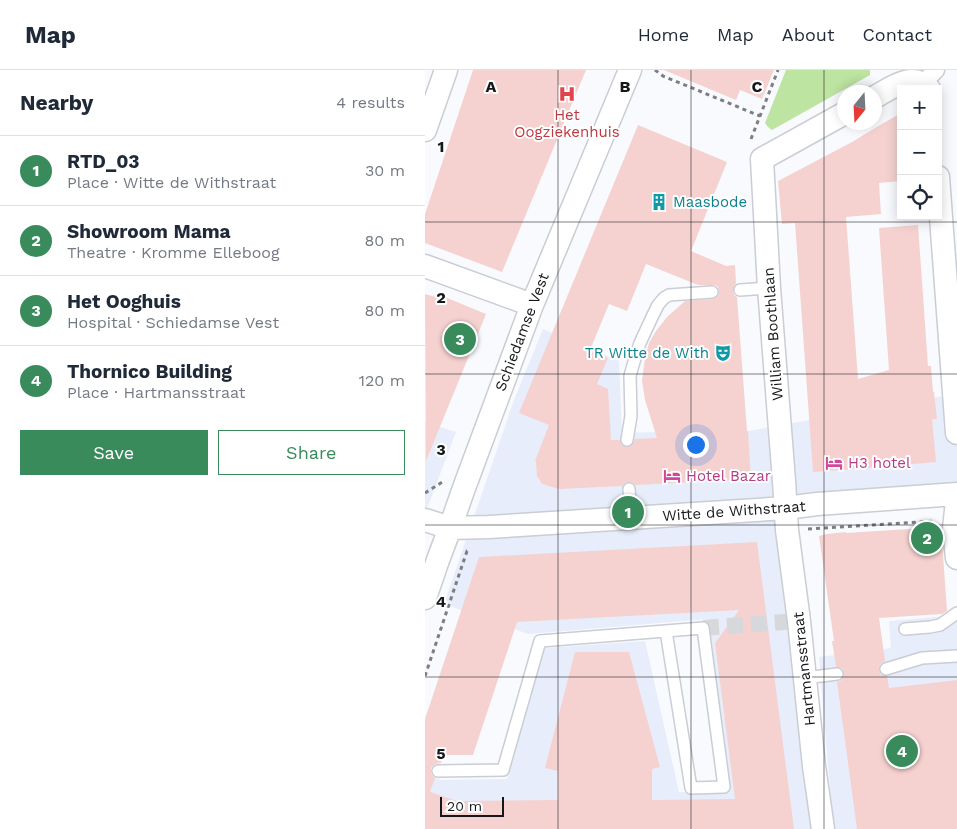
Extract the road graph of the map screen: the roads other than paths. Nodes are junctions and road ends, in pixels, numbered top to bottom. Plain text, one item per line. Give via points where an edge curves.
1 (446, 70) edge
2 (630, 70) edge
3 (929, 81) edge
4 (882, 92) edge
5 (837, 117) edge
6 (425, 130) edge
7 (941, 220) edge
8 (425, 266) edge
9 (769, 288) junction
10 (739, 290) dead end
11 (712, 292) dead end
12 (532, 305) junction
13 (957, 433) edge
14 (627, 440) dead end
15 (629, 489) dead end
16 (957, 494) edge
17 (786, 508) junction
18 (956, 511) edge
19 (631, 518) junction
20 (425, 520) edge
21 (451, 528) junction
22 (957, 558) edge
23 (425, 598) edge
24 (957, 613) edge
25 (905, 629) dead end
26 (666, 631) junction
27 (957, 656) edge
28 (886, 669) dead end
29 (837, 674) dead end
30 (805, 678) junction
31 (438, 770) dead end
32 (823, 829) edge

1 - 6 street
2 - 12 street, Schiedamse Vest
3 - 4 street via 907,81
5 - 9 street, William Boothlaan via 762,159
7 - 13 street
8 - 12 street
9 - 10 lane
9 - 17 street, William Boothlaan
11 - 14 lane via 669,295 658,305 633,365
12 - 21 street, Schiedamse Vest
15 - 19 lane
16 - 17 street, Witte de Withstraat
17 - 19 street, Witte de Withstraat
17 - 30 street, Hartmansstraat
18 - 22 street
19 - 21 street, Witte de Withstraat
20 - 21 street, Witte de Withstraat
21 - 23 street, Schiedamse Vest
24 - 25 lane via 940,625
26 - 26 lane via 691,788 724,787 703,628
26 - 31 lane via 541,642 503,770
27 - 28 lane via 922,658
29 - 30 lane
30 - 32 street, Hartmansstraat

